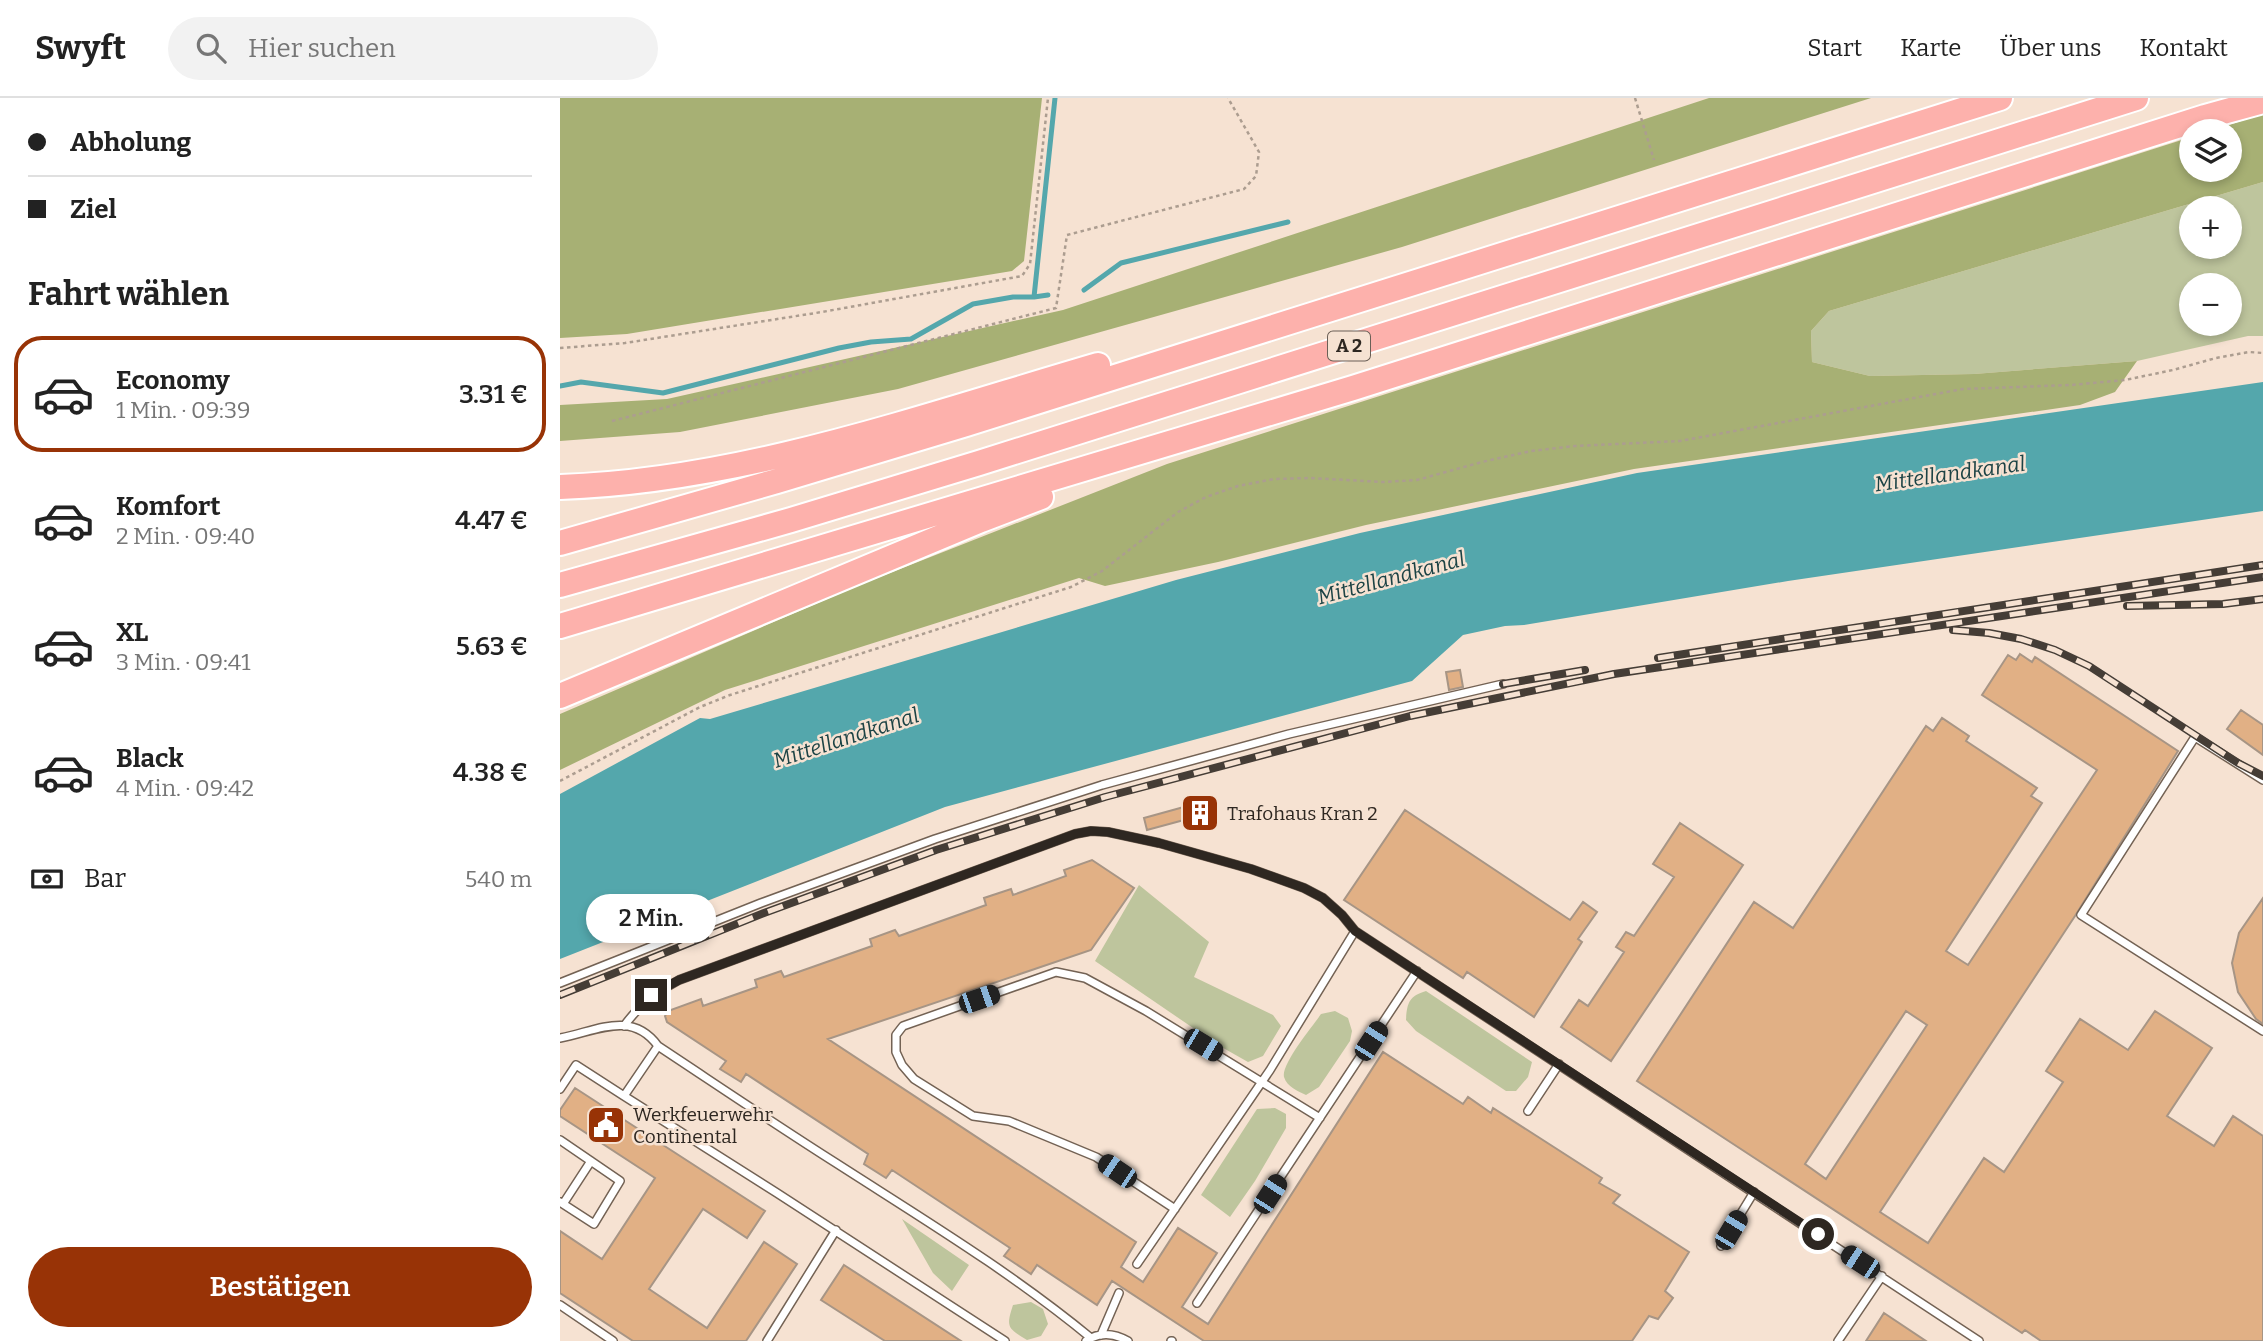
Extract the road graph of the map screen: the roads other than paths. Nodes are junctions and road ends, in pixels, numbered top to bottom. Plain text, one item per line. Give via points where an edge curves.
1 (2000, 98) edge
2 (2136, 98) edge
3 (2259, 98) edge
4 (2263, 101) edge
5 (2205, 117) junction
6 (1314, 315) junction
7 (1353, 387) junction
8 (560, 486) edge
9 (560, 543) edge
10 (560, 585) edge
11 (560, 626) edge
12 (1503, 684) dead end
13 (560, 696) edge
14 (2263, 780) edge
15 (1355, 931) junction
16 (1417, 971) junction
17 (560, 983) edge
18 (624, 1026) junction
19 (2263, 1031) edge
20 (560, 1038) edge
21 (658, 1046) junction
22 (1559, 1064) junction
23 (1263, 1081) junction
24 (560, 1089) edge
25 (624, 1096) junction
26 (1528, 1111) dead end
27 (1320, 1118) junction
28 (560, 1140) edge
29 (591, 1161) junction
30 (1754, 1192) junction
31 (561, 1203) edge
32 (1175, 1209) junction
33 (836, 1230) junction
34 (1721, 1246) dead end
35 (1137, 1264) dead end
36 (1882, 1276) junction
37 (1119, 1293) dead end
38 (1197, 1303) dead end
39 (560, 1305) edge
40 (1101, 1335) junction
41 (1088, 1339) edge
42 (613, 1341) edge
43 (766, 1341) edge
44 (1005, 1341) edge
45 (1128, 1341) edge
46 (1838, 1341) edge
47 (1979, 1341) edge

1 - 6 highway, A 2
2 - 10 highway, A 2 via 967,467
3 - 5 highway
4 - 5 highway
5 - 7 highway
6 - 8 highway via 1156,348 805,450 701,473
6 - 9 highway, A 2
7 - 11 highway
7 - 13 highway via 1033,499
12 - 17 lane via 1289,734 1102,785 935,839
14 - 19 lane via 2195,737 2081,915
15 - 16 lane
15 - 18 lane via 1323,898 1304,888 1159,843 1091,831 679,980 651,995
15 - 23 lane
16 - 22 lane
16 - 27 lane
18 - 20 lane via 614,1024
18 - 21 lane via 635,1027
21 - 25 lane
21 - 41 lane via 936,1224 1051,1304
22 - 26 lane
22 - 30 lane
23 - 27 lane
23 - 32 lane
23 - 32 lane via 1085,978 1056,972 903,1026 896,1035 896,1052 914,1079 973,1115 1009,1121 1096,1157
24 - 25 lane via 576,1065
25 - 33 lane
27 - 38 lane
28 - 29 lane
29 - 31 lane
29 - 31 lane via 620,1181 594,1224
30 - 34 lane
30 - 36 lane
32 - 35 lane
33 - 43 lane
33 - 44 lane
36 - 46 lane
36 - 47 lane
37 - 40 lane
39 - 42 lane
40 - 41 lane
40 - 45 lane

